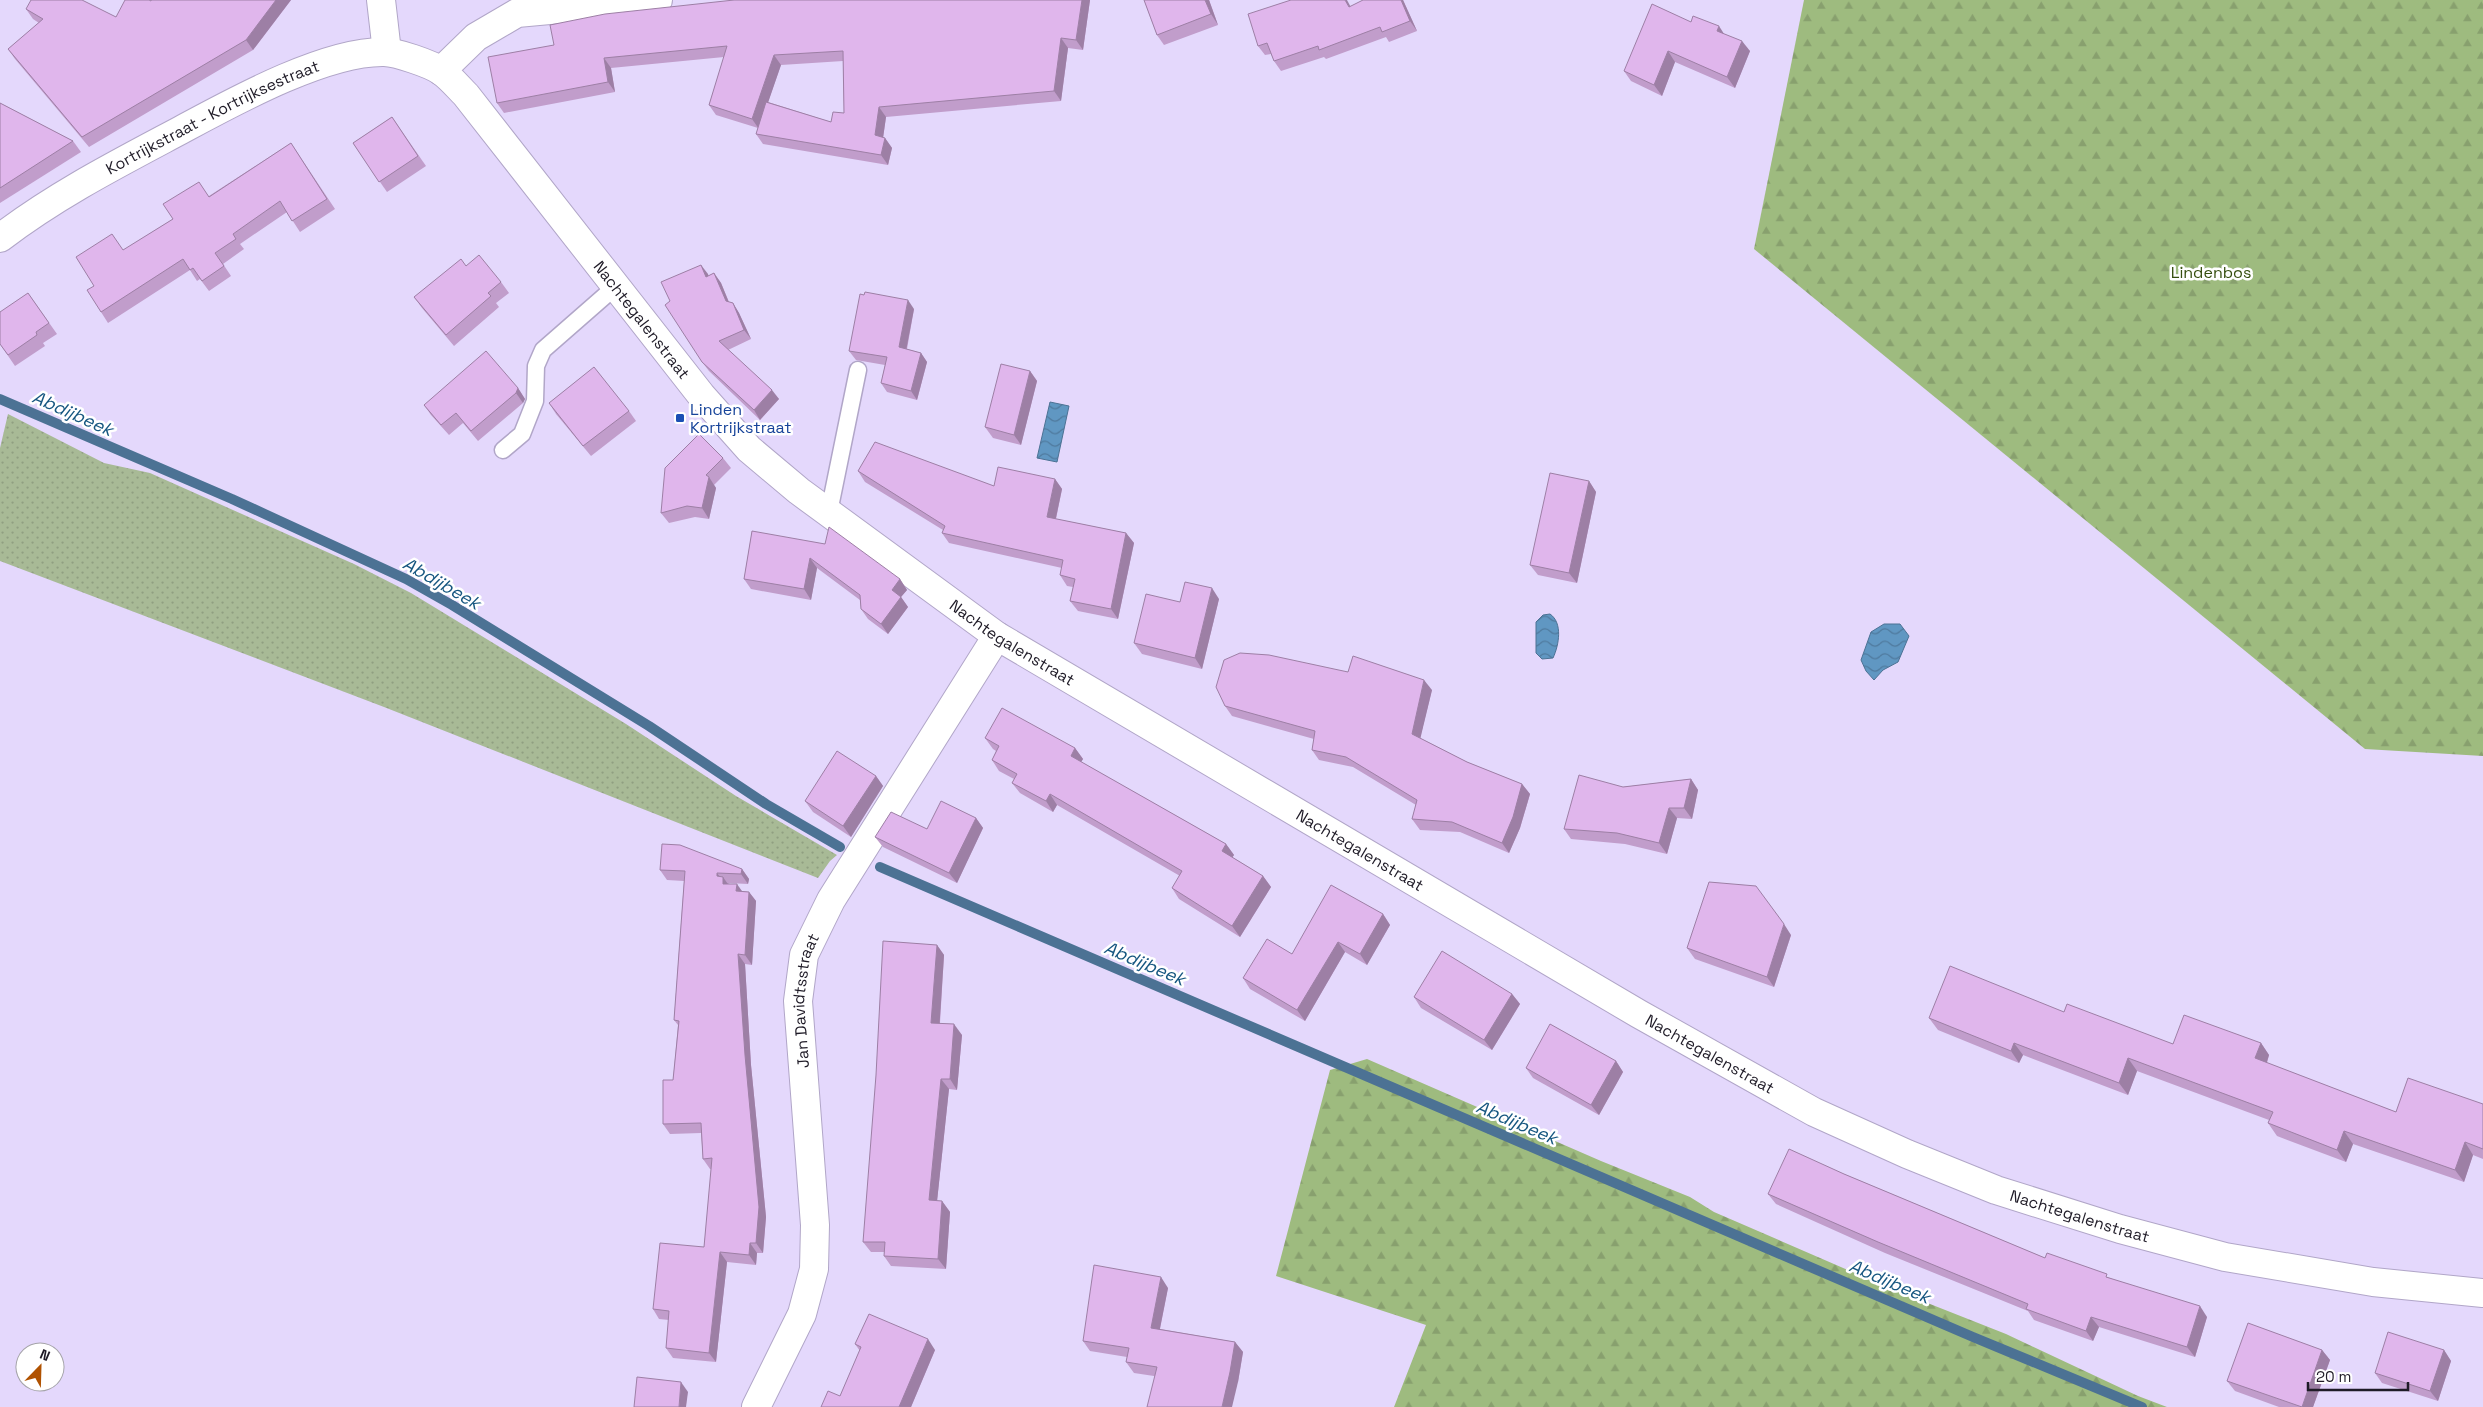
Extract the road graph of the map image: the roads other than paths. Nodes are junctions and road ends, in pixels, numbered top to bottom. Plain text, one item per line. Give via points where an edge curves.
1 (381, 0) edge
2 (658, 0) edge
3 (387, 52) junction
4 (441, 71) junction
5 (0, 238) edge
6 (615, 287) junction
7 (858, 370) dead end
8 (503, 450) dead end
9 (829, 512) junction
10 (997, 636) junction
11 (2483, 1293) edge
12 (756, 1407) edge

1 - 3 street
2 - 4 street via 517,13 476,37
3 - 4 street, Kortrijkstraat - Kortrijksestraat
3 - 5 street, Kortrijkstraat - Kortrijksestraat via 364,52 308,69 239,99 103,171 29,216
4 - 6 street, Nachtegalenstraat via 466,94
6 - 8 lane via 543,350 536,366 535,401 522,434
6 - 9 street, Nachtegalenstraat via 701,395 749,449
7 - 9 lane
9 - 10 street, Nachtegalenstraat
10 - 11 street, Nachtegalenstraat via 1639,1014 1814,1112 1907,1154 1996,1190 2120,1229 2225,1257 2373,1282
10 - 12 street, Jan Davidtsstraat via 831,900 804,955 798,1001 815,1226 814,1269 802,1314

